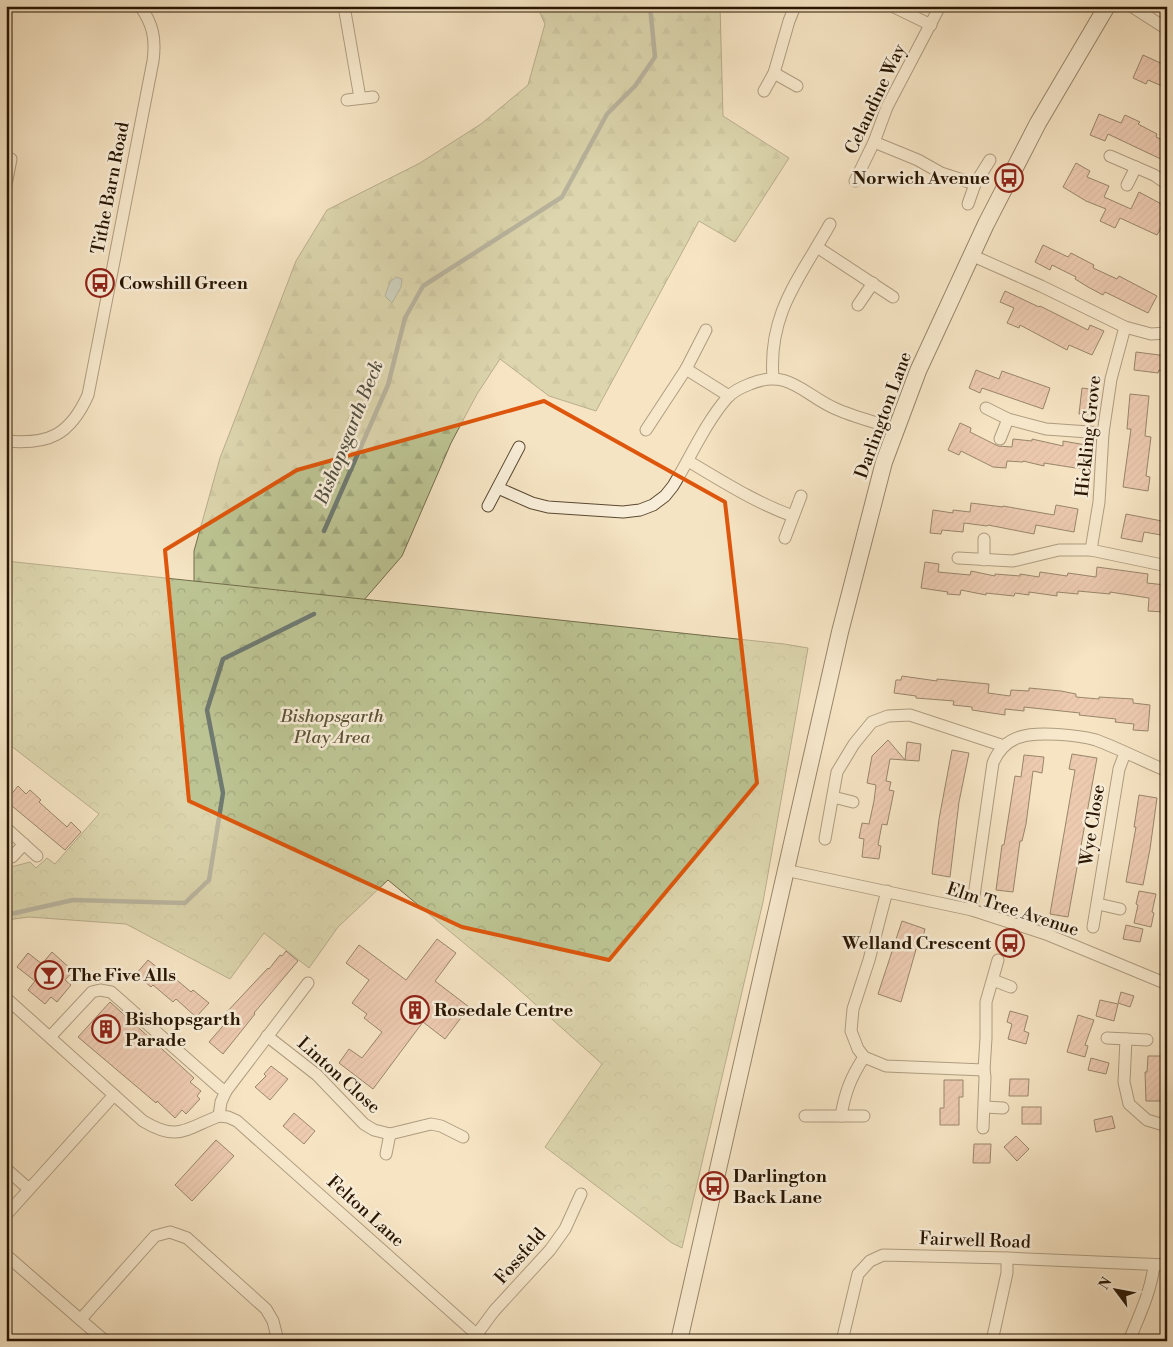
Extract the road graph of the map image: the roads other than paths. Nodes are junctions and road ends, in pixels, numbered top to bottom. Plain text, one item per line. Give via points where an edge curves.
1 (140, 6) edge
2 (344, 6) edge
3 (795, 6) edge
4 (892, 6) edge
5 (940, 6) edge
6 (1107, 6) edge
7 (1131, 6) edge
8 (931, 25) junction
9 (1167, 29) edge
10 (774, 73) junction
11 (797, 86) dead end
12 (764, 90) dead end
13 (373, 96) dead end
14 (360, 98) junction
15 (348, 100) dead end
16 (874, 142) junction
17 (1110, 156) dead end
18 (11, 159) dead end
19 (990, 160) dead end
20 (1136, 167) junction
21 (7, 172) edge
22 (855, 181) dead end
23 (975, 184) junction
24 (1167, 184) edge
25 (6, 185) edge
26 (1127, 185) dead end
27 (968, 204) dead end
28 (830, 224) dead end
29 (817, 247) junction
30 (971, 255) junction
31 (873, 283) junction
32 (893, 297) dead end
33 (858, 305) dead end
34 (1125, 327) junction
35 (706, 330) dead end
36 (1167, 333) edge
37 (686, 369) junction
38 (773, 378) junction
39 (729, 396) junction
40 (986, 408) dead end
41 (1008, 419) junction
42 (896, 429) junction
43 (646, 430) dead end
44 (1103, 433) junction
45 (1000, 439) dead end
46 (6, 441) edge
47 (519, 447) dead end
48 (688, 461) junction
49 (498, 488) junction
50 (801, 496) dead end
51 (488, 506) dead end
52 (793, 516) junction
53 (785, 538) dead end
54 (984, 539) dead end
55 (1091, 550) junction
56 (958, 558) dead end
57 (984, 560) junction
58 (1167, 566) edge
59 (1004, 746) junction
60 (1125, 753) junction
61 (1167, 771) edge
62 (833, 797) junction
63 (852, 802) dead end
64 (6, 828) edge
65 (825, 839) dead end
66 (24, 844) junction
67 (37, 856) dead end
68 (12, 857) dead end
69 (785, 870) junction
70 (887, 891) junction
71 (1098, 904) junction
72 (1120, 909) dead end
73 (972, 910) junction
74 (1093, 927) dead end
75 (998, 960) dead end
76 (993, 980) junction
77 (308, 983) dead end
78 (1167, 984) edge
79 (1011, 987) dead end
80 (6, 998) edge
81 (266, 1036) junction
82 (50, 1037) junction
83 (1107, 1038) dead end
84 (1126, 1039) junction
85 (1148, 1040) dead end
86 (864, 1057) junction
87 (984, 1070) junction
88 (226, 1091) junction
89 (114, 1095) junction
90 (985, 1108) junction
91 (1003, 1108) dead end
92 (219, 1116) junction
93 (805, 1116) dead end
94 (841, 1116) junction
95 (864, 1116) dead end
96 (1167, 1126) edge
97 (983, 1128) dead end
98 (390, 1134) junction
99 (463, 1137) dead end
100 (386, 1154) dead end
101 (6, 1168) edge
102 (29, 1189) junction
103 (581, 1194) dead end
104 (6, 1215) edge
105 (6, 1255) edge
106 (1007, 1258) junction
107 (1154, 1265) junction
108 (1167, 1265) edge
109 (81, 1319) junction
110 (481, 1337) edge
111 (105, 1341) edge
112 (278, 1341) edge
113 (679, 1341) edge
114 (842, 1341) edge
115 (992, 1341) edge
116 (1128, 1341) edge

1 - 46 street, Tithe Barn Road via 153,30 153,60 88,395 81,411 61,432 46,440
2 - 14 street
3 - 10 street
4 - 8 street
5 - 8 street, Celandine Way
6 - 30 street, Darlington Lane via 1040,118
7 - 9 street
8 - 16 street, Celandine Way via 887,107
10 - 11 street
10 - 12 street
13 - 14 street
14 - 15 street
16 - 22 street, Celandine Way
16 - 23 street via 941,173
17 - 20 street
18 - 21 street
19 - 23 street
20 - 24 street
20 - 26 street
21 - 25 street
23 - 27 street
28 - 29 street
29 - 31 street
29 - 38 street via 780,315 771,360
30 - 34 street
30 - 42 street, Darlington Lane via 918,371
31 - 32 street
31 - 33 street
34 - 36 street via 1152,334
34 - 44 street, Hickling Grove via 1111,379
35 - 37 street
37 - 39 street
37 - 43 street
38 - 39 street via 743,386
38 - 42 street via 803,387 834,408
39 - 48 street
40 - 41 street
41 - 44 street via 1046,429
41 - 45 street
42 - 69 street, Darlington Lane via 863,540
44 - 55 street, Hickling Grove via 1099,502
47 - 49 street
48 - 49 street via 664,496 640,510 623,512 548,507
48 - 52 street via 773,509
49 - 51 street
50 - 52 street
52 - 53 street
54 - 57 street
55 - 57 street via 1059,550 1012,561
55 - 58 street
56 - 57 street
59 - 60 street via 1019,737 1036,734 1069,735 1095,740
59 - 62 street via 919,717 888,716 872,722 854,744 837,772
59 - 73 street via 993,763
60 - 61 street
60 - 71 street, Wye Close via 1118,772
62 - 63 street
62 - 65 street
64 - 66 street
66 - 67 street
66 - 68 street
69 - 70 street, Elm Tree Avenue
69 - 113 street
70 - 73 street, Elm Tree Avenue
70 - 86 street via 853,1009 851,1032
71 - 72 street
71 - 74 street, Wye Close
73 - 78 street, Elm Tree Avenue via 1046,934
75 - 76 street
76 - 79 street
76 - 87 street via 986,1002
77 - 81 street
80 - 82 street
81 - 88 street
81 - 98 street, Linton Close via 317,1074 364,1124
82 - 88 street via 92,992 111,992
82 - 89 street
83 - 84 street
84 - 85 street
84 - 96 street via 1124,1082 1129,1104 1147,1120
86 - 87 street via 895,1067
86 - 94 street via 844,1096
87 - 90 street
88 - 92 street via 220,1102
89 - 92 street via 143,1121 172,1133 185,1132
89 - 102 street
90 - 91 street
90 - 97 street
92 - 110 street, Felton Lane via 237,1121
93 - 94 street
94 - 95 street
98 - 99 street, Linton Close via 431,1124
98 - 100 street, Linton Close
101 - 102 street
102 - 104 street
103 - 110 street, Fossfeld via 550,1250 494,1312
105 - 109 street
106 - 107 street, Fairwell Road
106 - 114 street, Fairwell Road via 883,1255 870,1261 858,1274
106 - 115 street via 1007,1273
107 - 108 street, Fairwell Road
107 - 116 street via 1147,1298
109 - 111 street
109 - 112 street via 156,1236 170,1232 187,1238 266,1309

